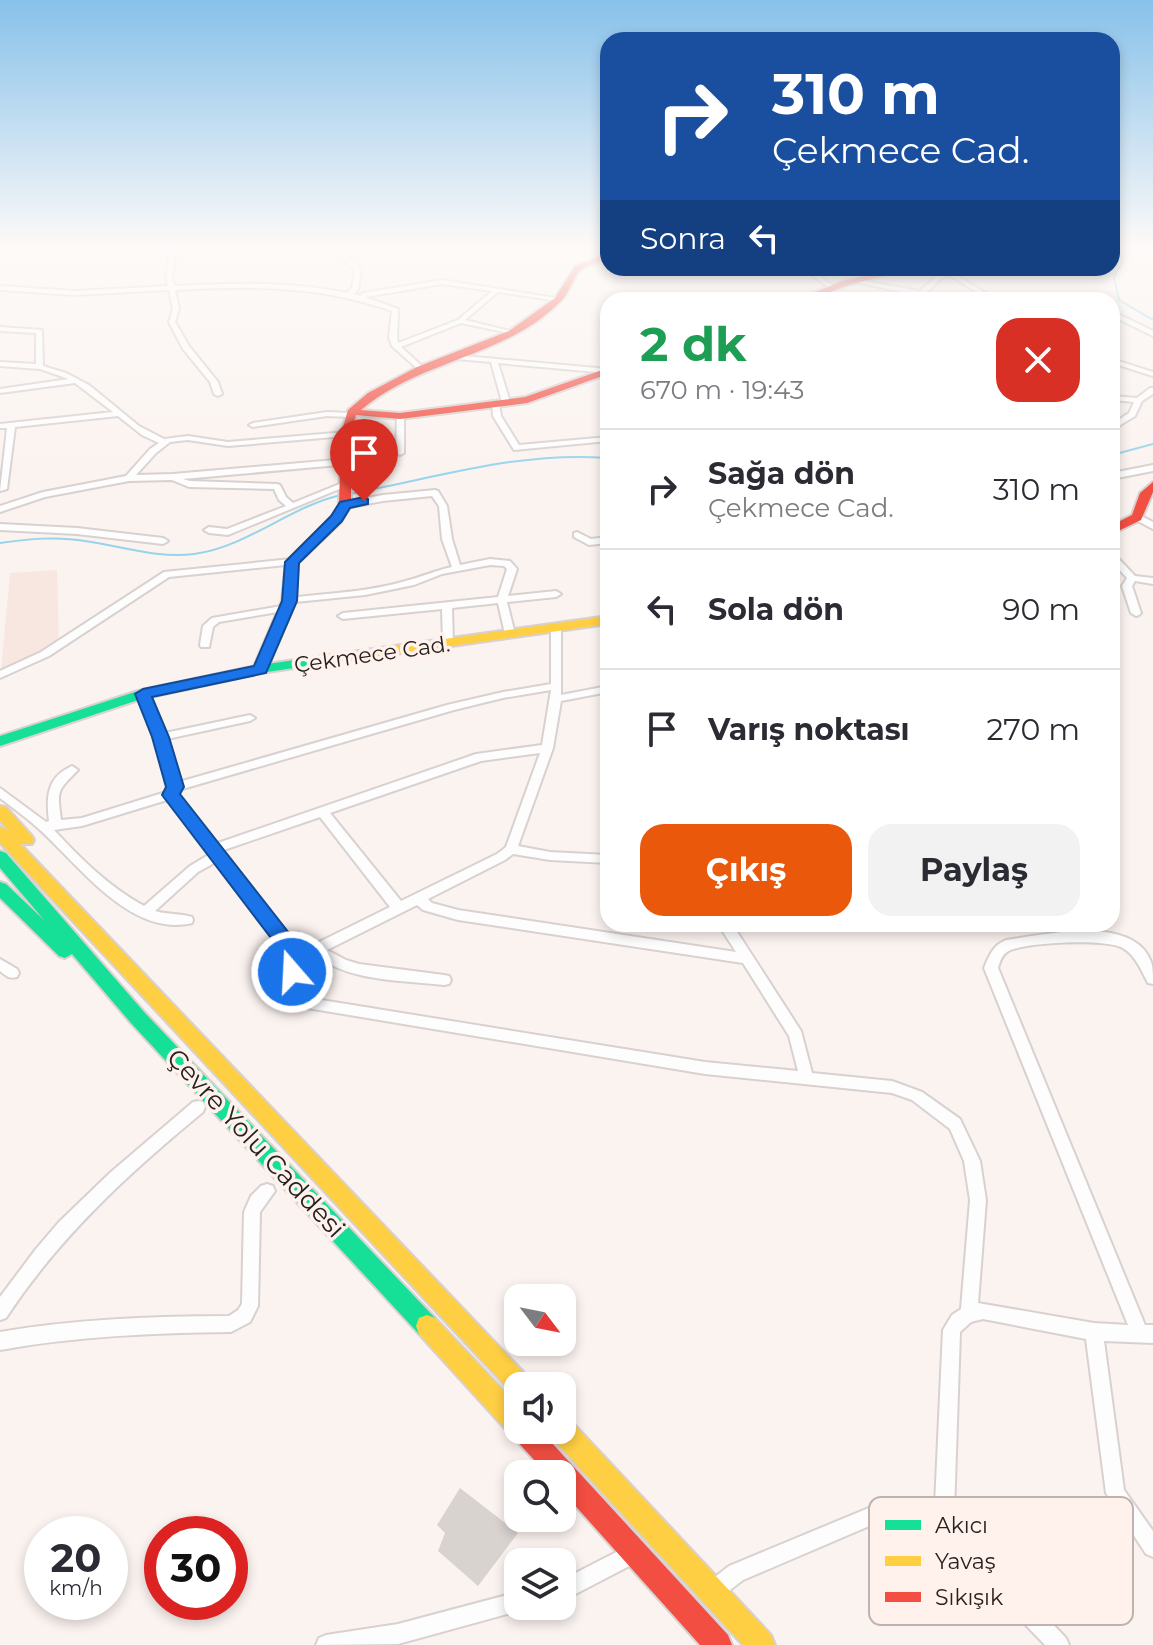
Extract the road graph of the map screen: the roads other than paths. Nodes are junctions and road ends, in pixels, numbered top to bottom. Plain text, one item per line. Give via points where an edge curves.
1 (172, 322) edge
2 (395, 322) edge
3 (458, 322) edge
4 (463, 322) edge
5 (528, 322) edge
6 (1129, 322) edge
7 (0, 329) edge
8 (512, 333) junction
9 (1153, 334) edge
10 (396, 346) junction
11 (456, 357) junction
12 (494, 361) junction
13 (0, 364) edge
14 (1120, 364) edge
15 (40, 365) junction
16 (420, 369) junction
17 (600, 370) edge
18 (600, 374) edge
19 (1153, 374) edge
20 (73, 381) junction
21 (1153, 390) edge
22 (0, 391) edge
23 (218, 394) dead end
24 (1120, 399) edge
25 (1139, 400) junction
26 (500, 402) junction
27 (351, 413) junction
28 (117, 414) junction
29 (400, 416) junction
30 (1120, 422) edge
31 (11, 425) junction
32 (253, 425) dead end
33 (0, 426) edge
34 (346, 434) junction
35 (600, 440) edge
36 (163, 442) junction
37 (400, 453) dead end
38 (347, 462) junction
39 (1153, 468) edge
40 (1120, 474) edge
41 (173, 477) junction
42 (129, 478) junction
43 (345, 485) junction
44 (1153, 485) edge
45 (2, 489) edge
46 (345, 505) junction
47 (291, 506) junction
48 (2, 507) edge
49 (1137, 517) junction
50 (1120, 526) edge
51 (1153, 526) edge
52 (0, 527) edge
53 (209, 530) dead end
54 (577, 535) dead end
55 (163, 541) dead end
56 (600, 543) edge
57 (292, 562) junction
58 (1120, 565) edge
59 (457, 569) junction
60 (1132, 578) junction
61 (1153, 581) edge
62 (556, 594) dead end
63 (502, 600) junction
64 (288, 604) junction
65 (447, 606) junction
66 (1136, 613) dead end
67 (343, 616) dead end
68 (600, 621) edge
69 (556, 628) junction
70 (510, 634) junction
71 (448, 643) junction
72 (205, 645) dead end
73 (260, 669) junction
74 (0, 675) edge
75 (600, 690) edge
76 (556, 693) junction
77 (143, 694) junction
78 (250, 718) dead end
79 (161, 737) junction
80 (0, 741) edge
81 (547, 748) junction
82 (72, 770) dead end
83 (173, 791) junction
84 (0, 792) edge
85 (0, 811) edge
86 (322, 812) junction
87 (50, 826) junction
88 (0, 833) edge
89 (511, 849) junction
90 (214, 853) junction
91 (0, 857) edge
92 (600, 859) edge
93 (0, 888) edge
94 (418, 898) junction
95 (398, 907) junction
96 (145, 913) junction
97 (187, 920) dead end
98 (729, 932) edge
99 (317, 949) junction
100 (291, 957) junction
101 (744, 958) junction
102 (1153, 979) edge
103 (444, 980) dead end
104 (141, 986) junction
105 (138, 1018) junction
106 (806, 1076) junction
107 (198, 1107) dead end
108 (267, 1191) dead end
109 (0, 1312) edge
110 (969, 1312) junction
111 (1094, 1332) junction
112 (1147, 1334) edge
113 (0, 1341) edge
114 (508, 1372) edge
115 (504, 1409) edge
116 (537, 1444) edge
117 (575, 1444) edge
118 (945, 1497) edge
119 (1118, 1497) edge
120 (869, 1517) edge
121 (1133, 1519) edge
122 (1153, 1547) edge
123 (635, 1553) junction
124 (576, 1584) edge
125 (712, 1592) junction
126 (504, 1606) edge
127 (1040, 1625) edge
128 (326, 1645) edge
129 (718, 1645) edge
130 (761, 1645) edge
131 (1059, 1645) edge

1 - 23 street
2 - 10 street
3 - 10 street
4 - 8 street
5 - 8 main road
6 - 9 street
7 - 15 street via 40,331
8 - 11 main road
10 - 16 street
11 - 12 street
11 - 16 main road
12 - 17 street
12 - 26 street
13 - 15 street
14 - 19 street
15 - 20 street
16 - 27 main road
18 - 26 main road via 527,400
20 - 22 street
20 - 28 street via 96,393
21 - 25 street
24 - 25 street
25 - 30 street
26 - 29 main road
26 - 35 street via 497,416 517,448
27 - 29 main road
27 - 32 street
27 - 34 main road
28 - 31 street
28 - 36 street
29 - 37 street
31 - 33 street
31 - 45 street
34 - 36 street via 228,444 188,438
34 - 38 main road
36 - 42 street
38 - 41 street
38 - 43 main road
39 - 40 street
41 - 42 street
41 - 47 street via 189,484 277,487
42 - 48 street
43 - 46 main road
43 - 47 street
44 - 49 main road
45 - 48 street
46 - 57 main road
46 - 59 street via 435,493 443,506
47 - 53 street via 228,532
49 - 50 main road
49 - 51 street
52 - 55 street
54 - 56 street
57 - 64 main road
57 - 74 street via 167,574 45,654
58 - 60 street
59 - 63 street via 511,564
59 - 64 street
60 - 61 street
60 - 66 street via 1127,586
62 - 63 street
63 - 65 street
63 - 70 street
64 - 72 street via 216,620 208,626
64 - 73 main road
65 - 67 street
65 - 71 street
68 - 69 main road, Çekmece Cad.
69 - 70 main road, Çekmece Cad.
69 - 76 street
70 - 71 main road, Çekmece Cad.
71 - 73 main road, Çekmece Cad.
73 - 77 main road, Çekmece Cad.
75 - 76 street
76 - 81 street
76 - 83 street via 523,690 444,708
77 - 79 street
77 - 80 main road, Çekmece Cad.
78 - 79 street
79 - 83 street
81 - 86 street via 480,757
81 - 89 street
82 - 87 street via 52,790
83 - 87 street via 82,822
83 - 90 street
84 - 87 street
85 - 104 main road via 62,881
86 - 90 street
86 - 95 street
87 - 96 street via 69,855
88 - 104 main road, Çevre Yolu Caddesi
89 - 92 street
89 - 94 street
90 - 96 street
90 - 100 street via 282,938
91 - 105 main road, Çevre Yolu Caddesi
93 - 105 main road
94 - 95 street
94 - 101 street via 428,907 458,915
95 - 99 street
96 - 97 street via 163,921
98 - 101 street
99 - 100 street
99 - 103 street via 344,965
100 - 106 street via 296,996 317,1006 705,1068
101 - 106 street via 796,1035
102 - 112 street via 1136,951 1100,936 1006,945 991,968
104 - 114 main road, Çevre Yolu Caddesi
105 - 115 main road, Çevre Yolu Caddesi
106 - 110 street via 905,1090 929,1102 959,1129 978,1188
107 - 109 street via 83,1210 22,1276
108 - 113 street via 252,1212 250,1306 238,1321 57,1331
110 - 111 street
110 - 118 street via 952,1330
111 - 112 street
111 - 119 street
116 - 123 main road
117 - 125 main road
120 - 125 street via 736,1573
121 - 122 street
123 - 124 street
123 - 129 main road
125 - 130 main road
126 - 128 street via 398,1634
127 - 131 street

